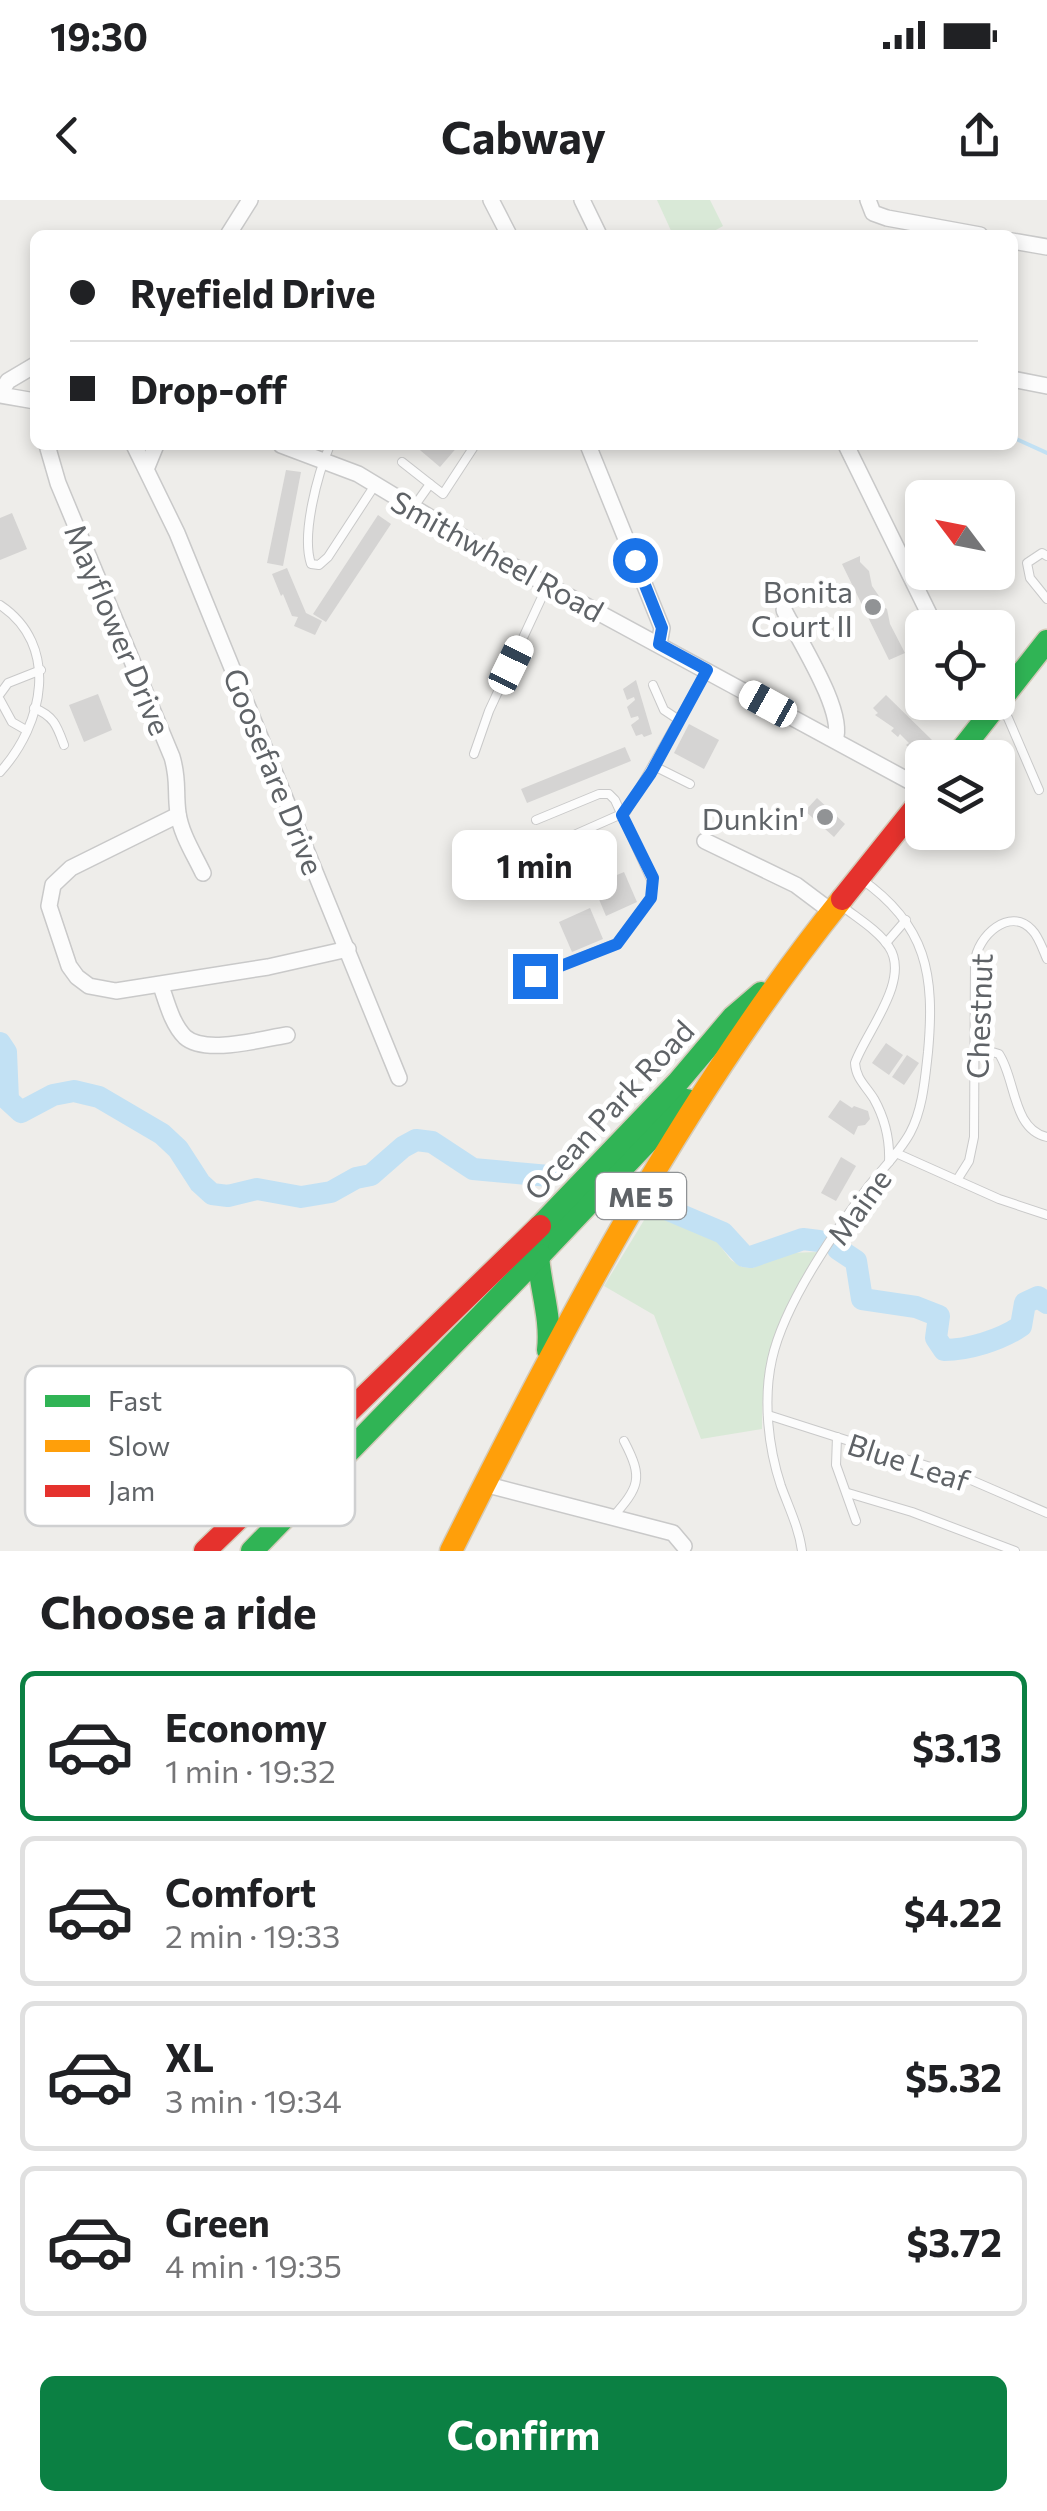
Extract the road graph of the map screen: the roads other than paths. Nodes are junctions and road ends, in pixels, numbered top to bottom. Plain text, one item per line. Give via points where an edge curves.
1 (250, 200) edge
2 (491, 200) edge
3 (582, 200) edge
4 (868, 203) edge
5 (231, 230) edge
6 (506, 230) edge
7 (597, 230) edge
8 (953, 230) edge
9 (1018, 242) edge
10 (1047, 247) edge
11 (30, 368) edge
12 (1018, 379) edge
13 (1047, 386) edge
14 (0, 394) edge
15 (30, 400) edge
16 (49, 450) edge
17 (137, 450) edge
18 (154, 450) edge
19 (472, 450) edge
20 (590, 450) edge
21 (848, 450) edge
22 (327, 452) edge
23 (402, 462) dead end
24 (147, 466) junction
25 (430, 484) junction
26 (375, 485) junction
27 (412, 508) junction
28 (1047, 556) edge
29 (548, 584) junction
30 (1047, 599) edge
31 (0, 605) edge
32 (784, 610) dead end
33 (927, 610) edge
34 (1047, 641) edge
35 (659, 644) junction
36 (41, 670) junction
37 (707, 670) junction
38 (1015, 676) edge
39 (654, 685) dead end
40 (0, 697) edge
41 (34, 708) junction
42 (679, 720) junction
43 (1009, 720) edge
44 (26, 730) junction
45 (835, 740) junction
46 (64, 745) dead end
47 (474, 754) dead end
48 (654, 766) junction
49 (0, 772) edge
50 (905, 779) edge
51 (690, 784) dead end
52 (1039, 790) dead end
53 (178, 815) junction
54 (622, 815) junction
55 (536, 820) dead end
56 (905, 820) edge
57 (705, 841) dead end
58 (556, 843) dead end
59 (204, 873) dead end
60 (859, 878) junction
61 (835, 908) junction
62 (906, 920) junction
63 (886, 942) junction
64 (348, 950) junction
65 (1047, 959) edge
66 (782, 974) junction
67 (535, 976) dead end
68 (161, 986) junction
69 (747, 1029) junction
70 (287, 1035) dead end
71 (976, 1047) junction
72 (398, 1078) dead end
73 (1047, 1137) edge
74 (896, 1153) junction
75 (889, 1162) junction
76 (957, 1180) junction
77 (1047, 1216) edge
78 (540, 1226) junction
79 (540, 1256) junction
80 (547, 1292) junction
81 (583, 1296) junction
82 (543, 1368) junction
83 (355, 1405) edge
84 (768, 1416) junction
85 (837, 1438) junction
86 (624, 1440) dead end
87 (355, 1445) edge
88 (484, 1484) junction
89 (848, 1494) junction
90 (1047, 1513) edge
91 (612, 1518) junction
92 (856, 1521) dead end
93 (231, 1526) edge
94 (276, 1526) edge
95 (684, 1546) dead end
96 (205, 1551) edge
97 (252, 1551) edge
98 (451, 1551) edge
99 (802, 1551) edge
100 (1015, 1551) edge

1 - 5 street
2 - 6 street
3 - 7 street
4 - 8 street via 887,218
9 - 10 street
11 - 14 street
12 - 13 street
14 - 15 street
16 - 53 street, Mayflower Drive via 172,757
17 - 24 street, Goosefare Drive
18 - 24 street
19 - 25 lane via 443,494
20 - 35 street via 662,628
21 - 33 street
22 - 26 street, Smithwheel Road
22 - 26 lane via 308,541 314,565 328,556
23 - 25 lane
24 - 64 street, Goosefare Drive
25 - 27 lane
26 - 27 street, Smithwheel Road
27 - 29 street, Smithwheel Road
28 - 30 lane via 1028,563 1030,578
29 - 35 street, Smithwheel Road
29 - 47 lane
31 - 36 lane via 30,634
32 - 45 street via 832,705
34 - 38 main road
35 - 37 street, Smithwheel Road
36 - 40 lane via 8,683
36 - 41 lane
37 - 42 lane
37 - 45 street, Smithwheel Road
39 - 42 lane via 664,710
40 - 44 lane via 12,722
41 - 44 lane
41 - 46 lane via 55,721
42 - 48 lane
43 - 52 lane
44 - 49 lane
45 - 50 street, Smithwheel Road
48 - 51 lane
48 - 54 lane
53 - 59 street, Mayflower Drive
53 - 68 street via 60,876 49,906 69,966 89,986
54 - 55 lane via 605,793
54 - 58 lane
54 - 67 lane via 653,878 651,898 617,944
56 - 60 main road, Ocean Park Road / ME 5
57 - 61 street
60 - 61 main road, Ocean Park Road / ME 5
60 - 62 lane, Maine
61 - 63 lane
61 - 66 main road, Ocean Park Road / ME 5
62 - 63 lane
62 - 74 lane, Maine via 926,961 931,1006 924,1086 910,1133
63 - 75 lane via 896,963 893,985 855,1063 885,1126
64 - 68 street
64 - 72 street, Goosefare Drive
65 - 71 lane, Chestnut via 1026,925 1006,923 982,938 975,962
66 - 69 main road, Ocean Park Road / ME 5
66 - 78 main road, Ocean Park Road / ME 5 via 732,1018
68 - 70 street via 178,1028 198,1045
69 - 79 main road
69 - 81 main road, Ocean Park Road / ME 5
71 - 73 lane via 1002,1058 1024,1121
71 - 76 lane, Chestnut via 973,1149
74 - 75 lane, Maine
74 - 76 lane
75 - 84 lane, Maine via 838,1230 784,1323 770,1371
76 - 77 lane
78 - 79 main road, Ocean Park Road / ME 5
78 - 83 main road
79 - 80 main road, Ocean Park Road / ME 5
79 - 87 main road
80 - 81 main road
80 - 82 main road, Ocean Park Road / ME 5 via 551,1328
81 - 82 main road, Ocean Park Road / ME 5
82 - 88 main road, Ocean Park Road / ME 5
84 - 85 lane, Blue Leaf
84 - 99 lane, Maine
85 - 89 lane via 836,1466
85 - 90 lane, Blue Leaf via 971,1480
86 - 91 lane via 637,1482
88 - 91 street
88 - 98 main road, Ocean Park Road / ME 5
89 - 92 lane
89 - 100 lane
91 - 95 street via 673,1533
93 - 96 main road
94 - 97 main road

